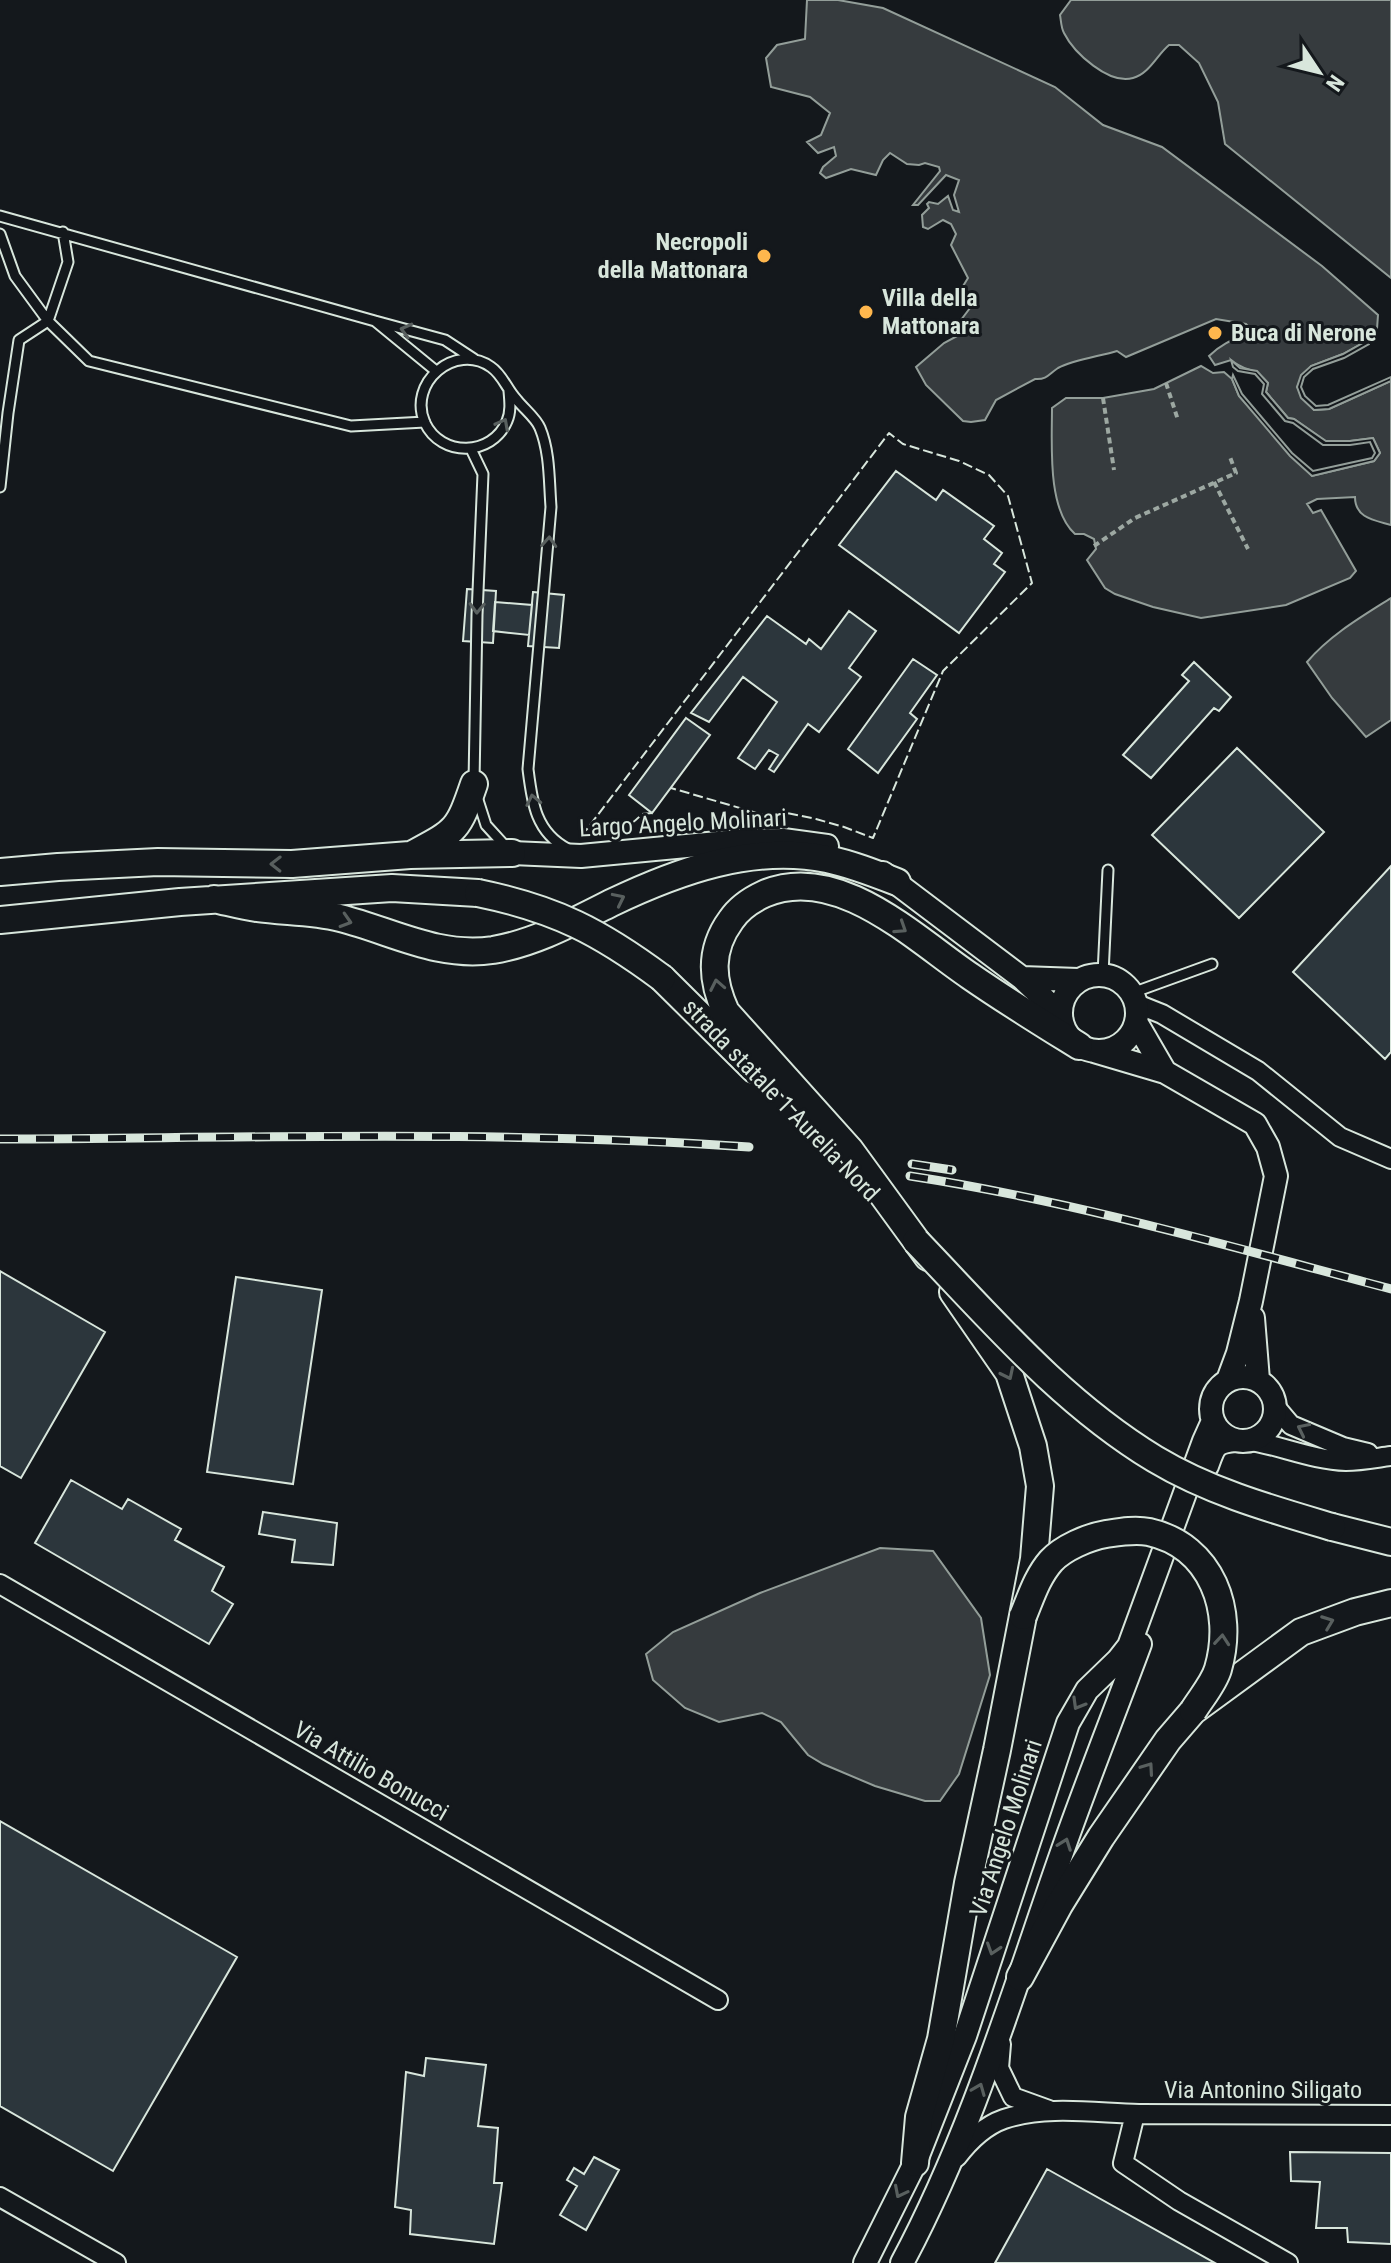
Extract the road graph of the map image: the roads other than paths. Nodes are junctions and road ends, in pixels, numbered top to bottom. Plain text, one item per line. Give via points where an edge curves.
1 (0, 216) edge
2 (63, 232) junction
3 (0, 234) edge
4 (48, 321) junction
5 (375, 321) junction
6 (477, 361) junction
7 (436, 371) junction
8 (509, 391) junction
9 (425, 422) junction
10 (471, 449) junction
11 (0, 487) edge
12 (474, 784) junction
13 (512, 853) junction
14 (410, 855) junction
15 (581, 856) junction
16 (1108, 870) dead end
17 (0, 872) edge
18 (897, 882) junction
19 (214, 899) junction
20 (0, 920) edge
21 (1212, 964) dead end
22 (1103, 974) junction
23 (1022, 978) junction
24 (1078, 980) junction
25 (1135, 1006) junction
26 (1060, 1014) junction
27 (1086, 1048) junction
28 (1165, 1072) junction
29 (1391, 1159) edge
30 (908, 1231) junction
31 (1251, 1301) junction
32 (1228, 1380) junction
33 (1258, 1380) junction
34 (1275, 1406) junction
35 (1213, 1421) junction
36 (1240, 1440) junction
37 (1391, 1456) edge
38 (1391, 1542) edge
39 (0, 1584) edge
40 (1391, 1603) edge
41 (1023, 1616) junction
42 (1193, 1711) junction
43 (1020, 1977) junction
44 (718, 2000) dead end
45 (1002, 2023) junction
46 (1052, 2111) junction
47 (1135, 2114) junction
48 (1391, 2115) edge
49 (915, 2163) junction
50 (944, 2175) junction
51 (0, 2197) edge
52 (116, 2263) edge
53 (865, 2263) edge
54 (902, 2263) edge
55 (1288, 2263) edge

1 - 2 lane
2 - 4 lane via 68,262
2 - 5 lane
3 - 4 lane via 15,276
4 - 9 lane via 89,361 351,426
4 - 11 lane via 19,340
6 -> 5 lane via 445,340
5 - 7 lane
6 - 7 lane via 461,359
6 - 8 lane via 491,367
7 - 9 lane via 422,394
10 -> 8 lane via 486,444 507,422
15 -> 8 lane via 556,843 532,806 528,769 551,507 539,427
9 - 10 lane via 443,443
10 -> 12 lane via 483,474
12 - 13 lane via 486,825
12 - 14 main road via 463,817 449,835
13 - 14 main road
13 - 15 street, Largo Angelo Molinari
14 -> 17 main road via 292,864 158,862
15 - 18 street, Largo Angelo Molinari via 783,840 830,847
16 - 22 lane
19 -> 18 main road via 340,918 455,952 527,942 648,885 743,858 825,859
18 - 23 street, Largo Angelo Molinari
19 - 20 main road
19 - 30 main road, strada statale 1 Aurelia Nord, bridge via 392,888 478,893 585,927 662,978
21 - 25 lane
22 - 24 street
22 - 25 street via 1124,983
23 - 24 street
23 - 26 street, Largo Angelo Molinari
24 - 26 street via 1068,989
25 - 27 street via 1125,1041 1116,1048
25 - 28 street
25 - 29 street via 1162,1014 1258,1071 1340,1137
26 - 27 street via 1069,1037
27 - 28 street
30 -> 27 main road via 850,1150 726,1012 717,992 715,954 739,910 785,887 807,885 847,896
28 - 31 street via 1255,1124 1268,1147 1276,1176
30 - 38 main road, bridge via 1049,1379 1156,1460 1253,1504
30 -> 41 main road, bridge via 1009,1373 1033,1446 1040,1486
31 - 32 street
31 - 33 street
32 - 33 street
32 - 35 street via 1212,1402
33 - 34 street
34 - 36 street via 1270,1425 1256,1438
37 -> 34 street via 1318,1437 1291,1425
35 - 36 street via 1226,1436
35 -> 49 street, Via Angelo Molinari via 1129,1646 1087,1690 1068,1723 965,2036
36 - 37 street via 1346,1461
43 -> 36 street via 1215,1446
39 - 44 street, Via Attilio Bonucci
42 -> 40 main road via 1301,1632
42 -> 41 main road, bridge via 1218,1672 1222,1606 1213,1582 1178,1543 1147,1531 1098,1536 1074,1546 1053,1559 1039,1578
41 - 49 main road via 941,2039 919,2117
43 -> 42 main road via 1101,1837
43 - 45 street
45 - 46 street, Via Antonino Siligato via 999,2068 1005,2083 1013,2097
50 -> 45 street
46 - 47 street, Via Antonino Siligato
46 - 50 street, Via Antonino Siligato via 990,2126 970,2139
47 - 48 street, Via Antonino Siligato
47 - 55 street, Via Antonino Siligato via 1123,2163
49 -> 53 street, Via Angelo Molinari
50 - 54 street
51 - 52 street

